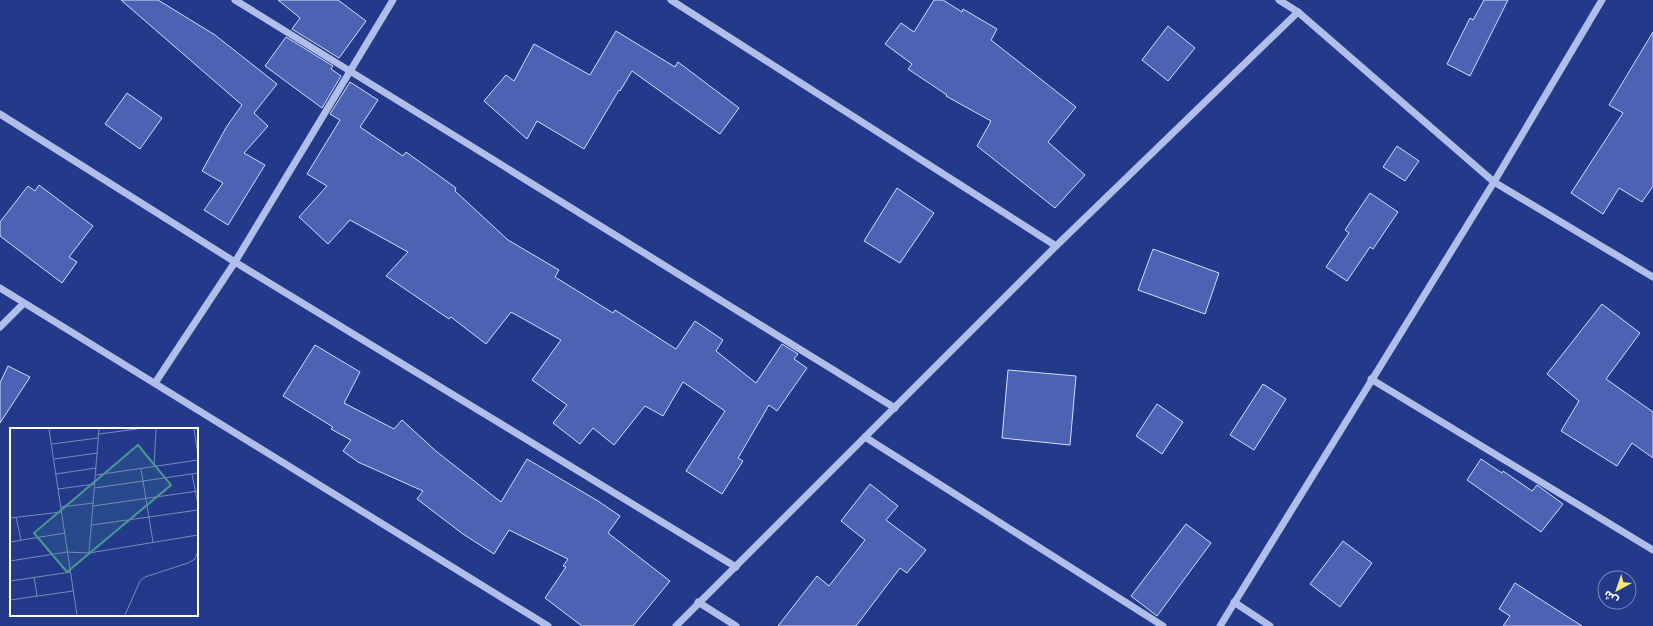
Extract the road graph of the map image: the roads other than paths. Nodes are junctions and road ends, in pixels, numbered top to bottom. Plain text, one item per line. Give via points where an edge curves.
1 (236, 0) edge
2 (393, 0) edge
3 (671, 0) edge
4 (1278, 0) edge
5 (1602, 0) edge
6 (1298, 12) junction
7 (350, 72) junction
8 (0, 114) edge
9 (1494, 182) junction
10 (1056, 246) junction
11 (235, 262) junction
12 (1653, 277) edge
13 (0, 288) edge
14 (22, 304) junction
15 (0, 327) edge
16 (1371, 379) junction
17 (155, 383) junction
18 (895, 408) junction
19 (865, 437) junction
20 (1653, 550) edge
21 (736, 567) junction
22 (698, 602) junction
23 (1234, 602) junction
24 (548, 626) edge
25 (676, 626) edge
26 (736, 626) edge
27 (1163, 626) edge
28 (1220, 626) edge
29 (1270, 626) edge

1 - 7 street
2 - 7 street
3 - 10 street
4 - 6 street
5 - 9 street
6 - 9 street
6 - 10 street
7 - 11 street
7 - 18 street
8 - 11 street
9 - 12 street
9 - 16 street
10 - 18 street
11 - 17 street
11 - 21 street
13 - 14 street
14 - 15 street
14 - 17 street
16 - 20 street
16 - 23 street
17 - 24 street
18 - 19 street
19 - 21 street
19 - 27 street
21 - 22 street
22 - 25 street
22 - 26 street
23 - 28 street
23 - 29 street

